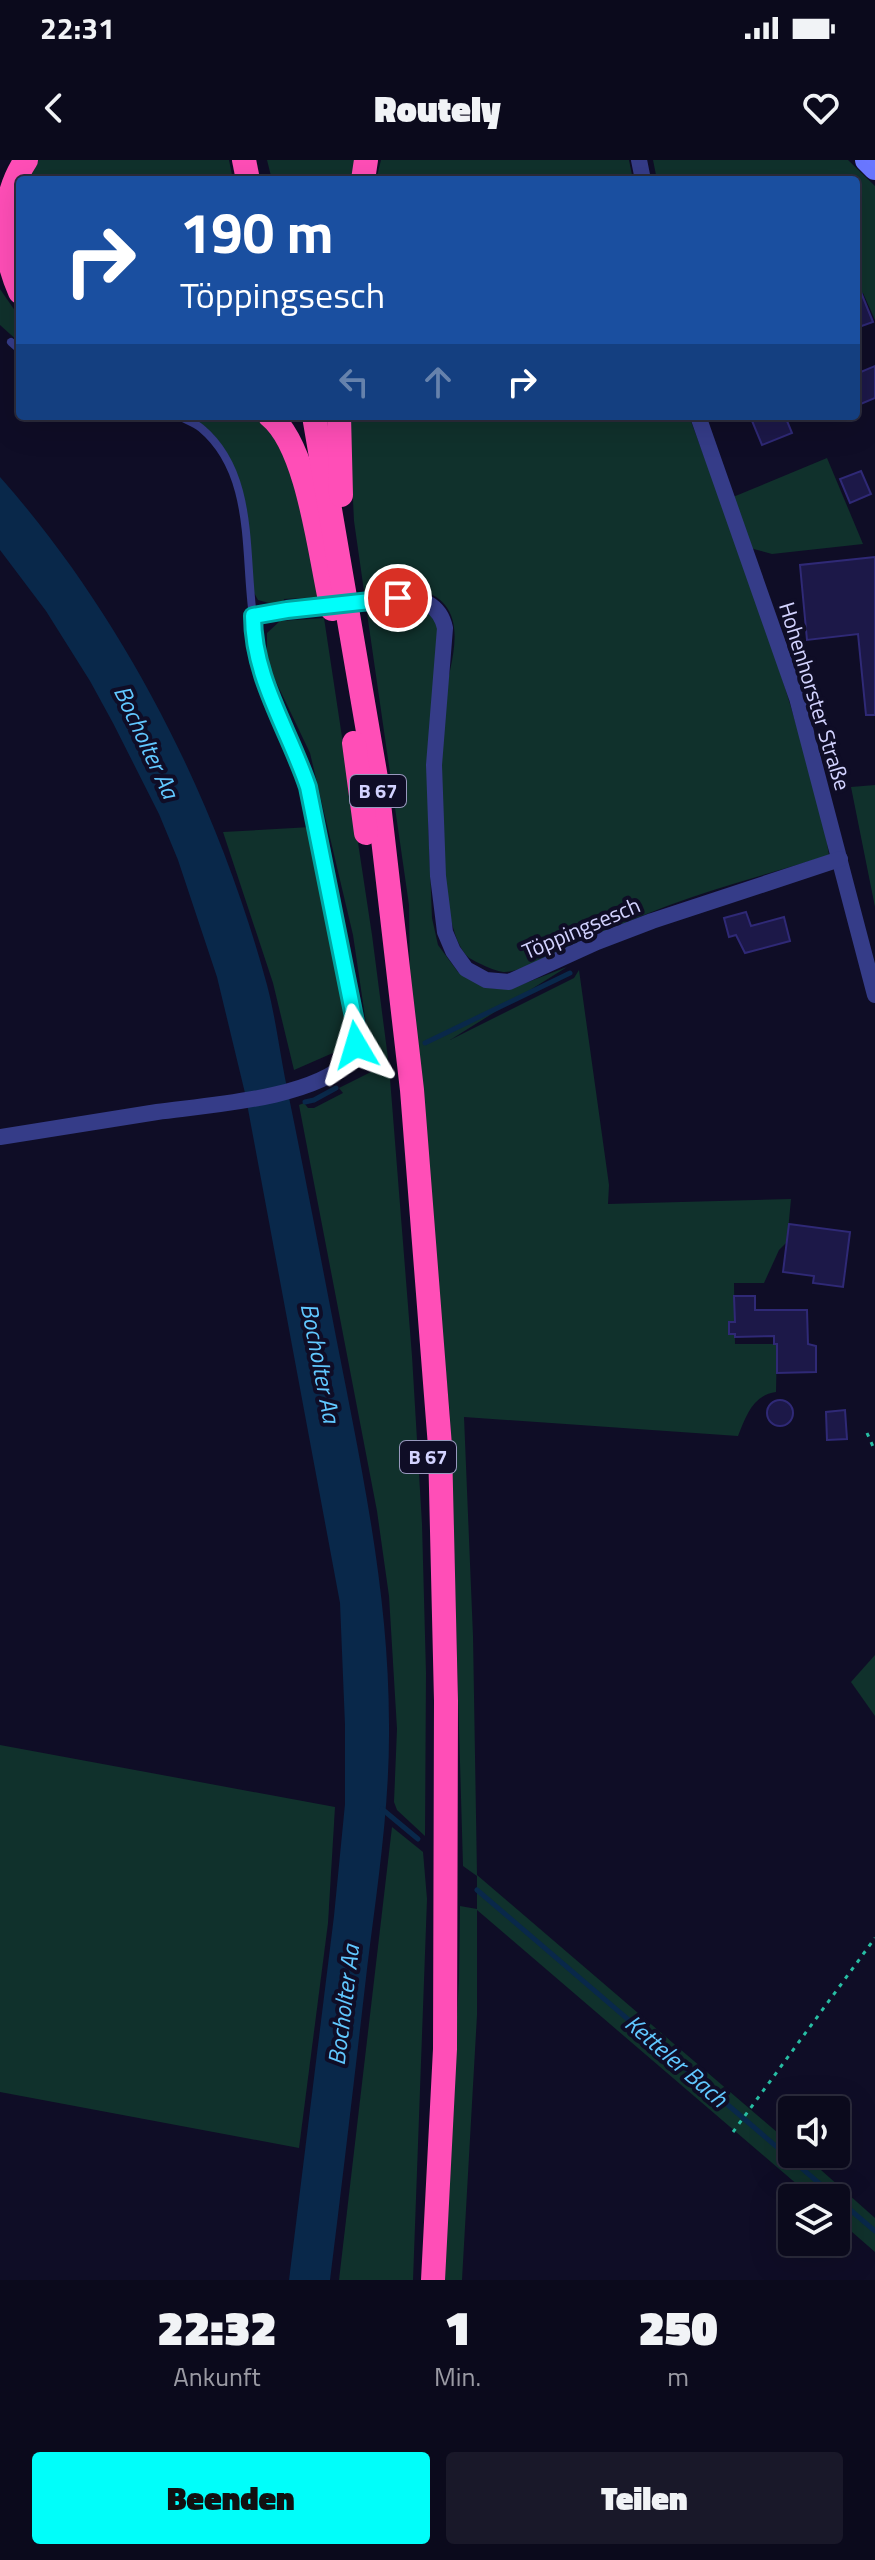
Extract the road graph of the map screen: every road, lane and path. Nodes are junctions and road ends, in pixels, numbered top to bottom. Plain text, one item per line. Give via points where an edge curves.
1 (13, 160) edge
2 (26, 160) edge
3 (867, 160) edge
4 (875, 168) edge
5 (0, 190) edge
6 (0, 272) edge
7 (16, 283) edge
8 (16, 302) edge
9 (11, 342) dead end
10 (16, 346) edge
11 (187, 420) edge
12 (275, 420) edge
13 (304, 420) edge
14 (315, 420) edge
15 (339, 420) edge
16 (699, 420) edge
17 (343, 585) junction
18 (253, 616) junction
19 (340, 638) junction
20 (840, 859) junction
21 (875, 995) edge
22 (0, 1137) edge
23 (867, 1433) dead end
24 (875, 1451) edge
25 (875, 1938) edge
26 (733, 2132) dead end
27 (419, 2280) edge
28 (433, 2280) edge

1 - 5 highway
2 - 7 highway via 16,175 5,234
3 - 4 main road
6 - 8 highway
9 - 10 lane
11 - 18 lane via 222,452 236,478
12 - 19 highway, B 67 via 297,459
13 - 19 highway, B 67
14 - 17 highway, B 67
15 - 17 highway, B 67
16 - 20 street, Hohenhorster Straße via 797,698
17 - 28 highway, B 67 via 376,778 399,966 440,1446 445,2049
18 - 20 street, Töppingsesch, bridge via 398,598 418,598 438,611 445,628 434,765 445,932 466,969 486,980 509,982 652,921
18 - 22 street via 266,687 308,787 356,1027 350,1061 298,1090
19 - 27 highway, B 67 via 400,1093 428,1447 435,1708 433,2049
20 - 21 street, Hohenhorster Straße
23 - 24 path
25 - 26 path

